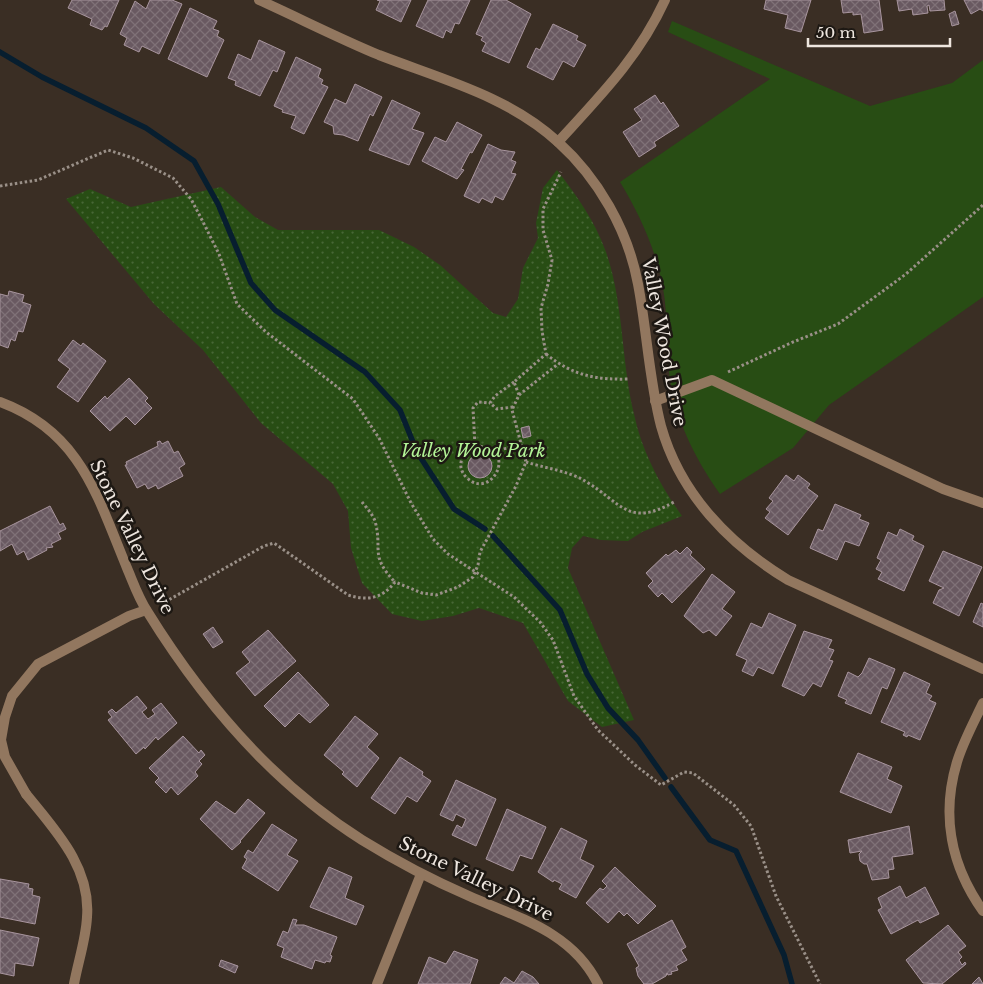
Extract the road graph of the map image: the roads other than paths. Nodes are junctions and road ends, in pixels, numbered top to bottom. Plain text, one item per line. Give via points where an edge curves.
1 (259, 0) edge
2 (664, 0) edge
3 (558, 142) junction
4 (655, 400) junction
5 (0, 402) edge
6 (983, 503) edge
7 (146, 610) junction
8 (983, 669) edge
9 (983, 703) edge
10 (421, 874) junction
11 (983, 911) edge
12 (74, 984) edge
13 (377, 984) edge
14 (598, 984) edge

1 - 3 street, Valley Wood Drive via 377,54 504,104
2 - 3 street via 644,40 625,68
3 - 4 street, Valley Wood Drive via 596,185 629,248 638,283
4 - 6 street via 712,380 943,489
4 - 8 street, Valley Wood Drive via 674,458 692,492 735,543 788,580
5 - 7 street, Stone Valley Drive via 49,430 83,468 98,494
7 - 10 street, Stone Valley Drive via 208,700 276,773 318,809 361,839
7 - 12 street via 120,620 38,664 12,696 5,717 1,740 5,756 26,794 74,858 83,877 87,918
9 - 11 street via 957,761 948,813 956,862
10 - 13 street
10 - 14 street, Stone Valley Drive via 539,925 578,955

